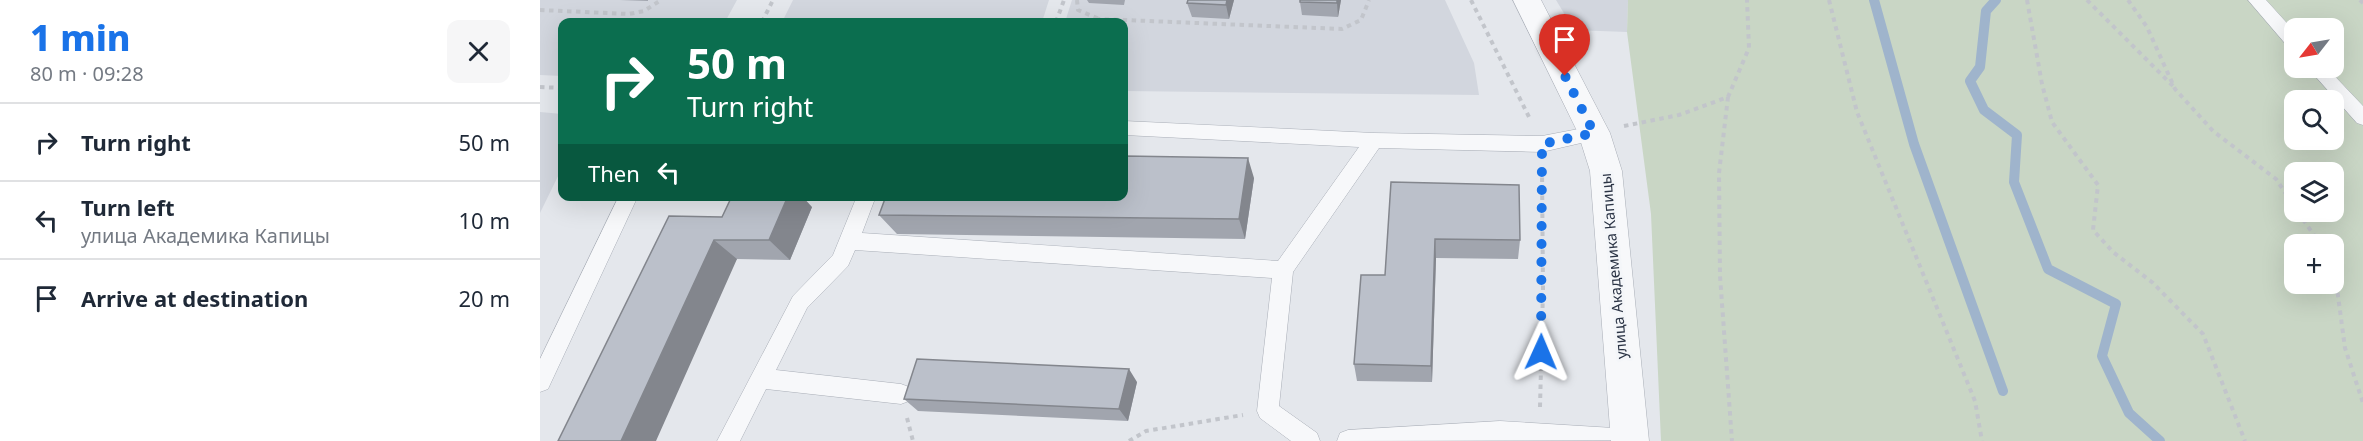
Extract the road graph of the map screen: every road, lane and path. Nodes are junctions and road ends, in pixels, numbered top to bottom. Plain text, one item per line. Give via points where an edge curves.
1 (661, 0) edge
2 (773, 0) edge
3 (1064, 0) edge
4 (1077, 0) edge
5 (1369, 0) edge
6 (1471, 0) edge
7 (1527, 0) edge
8 (1747, 0) edge
9 (1829, 0) edge
10 (2027, 0) edge
11 (2087, 0) edge
12 (2128, 0) edge
13 (2256, 0) edge
14 (540, 10) edge
15 (764, 18) edge
16 (1057, 18) edge
17 (1098, 18) edge
18 (1128, 20) edge
19 (2284, 31) edge
20 (2326, 78) edge
21 (540, 87) edge
22 (558, 88) edge
23 (2175, 89) junction
24 (1728, 97) junction
25 (2363, 118) edge
26 (1128, 128) edge
27 (1594, 133) junction
28 (1374, 140) junction
29 (1542, 144) junction
30 (2284, 191) edge
31 (627, 201) edge
32 (865, 201) edge
33 (849, 241) junction
34 (1283, 270) junction
35 (2338, 294) edge
36 (761, 378) junction
37 (540, 382) edge
38 (901, 394) dead end
39 (2363, 403) edge
40 (1268, 411) junction
41 (1539, 436) junction
42 (1630, 440) edge
43 (728, 441) edge
44 (1129, 441) edge
45 (1309, 441) edge
46 (1348, 441) edge
47 (1732, 441) edge
48 (1982, 441) edge
49 (2245, 441) edge

1 - 14 path via 644,11 629,14
2 - 15 path
3 - 16 path
4 - 17 path via 1078,10
5 - 18 path via 1364,20 1355,27 1342,29
6 - 29 path
7 - 27 street, улица Академика Капицы
8 - 24 path via 1749,48
9 - 48 path via 1857,112 1976,401
10 - 49 path via 2052,122 2098,185 2093,230 2203,334
11 - 23 path
12 - 23 path via 2147,27
13 - 19 lane
20 - 25 lane
21 - 22 path
23 - 30 path via 2213,131 2276,179
24 - 27 path via 1679,115
24 - 47 path via 1719,172 1720,276
26 - 28 lane
27 - 29 lane
27 - 42 street, улица Академика Капицы via 1606,171
28 - 29 lane
28 - 34 lane
29 - 41 path
31 - 37 lane
32 - 33 lane
33 - 34 lane
33 - 36 lane via 841,260 800,302
34 - 40 lane
35 - 39 path via 2345,348
36 - 38 lane
36 - 43 lane
40 - 44 path via 1146,431
40 - 45 lane
41 - 42 lane
41 - 46 lane via 1500,432

